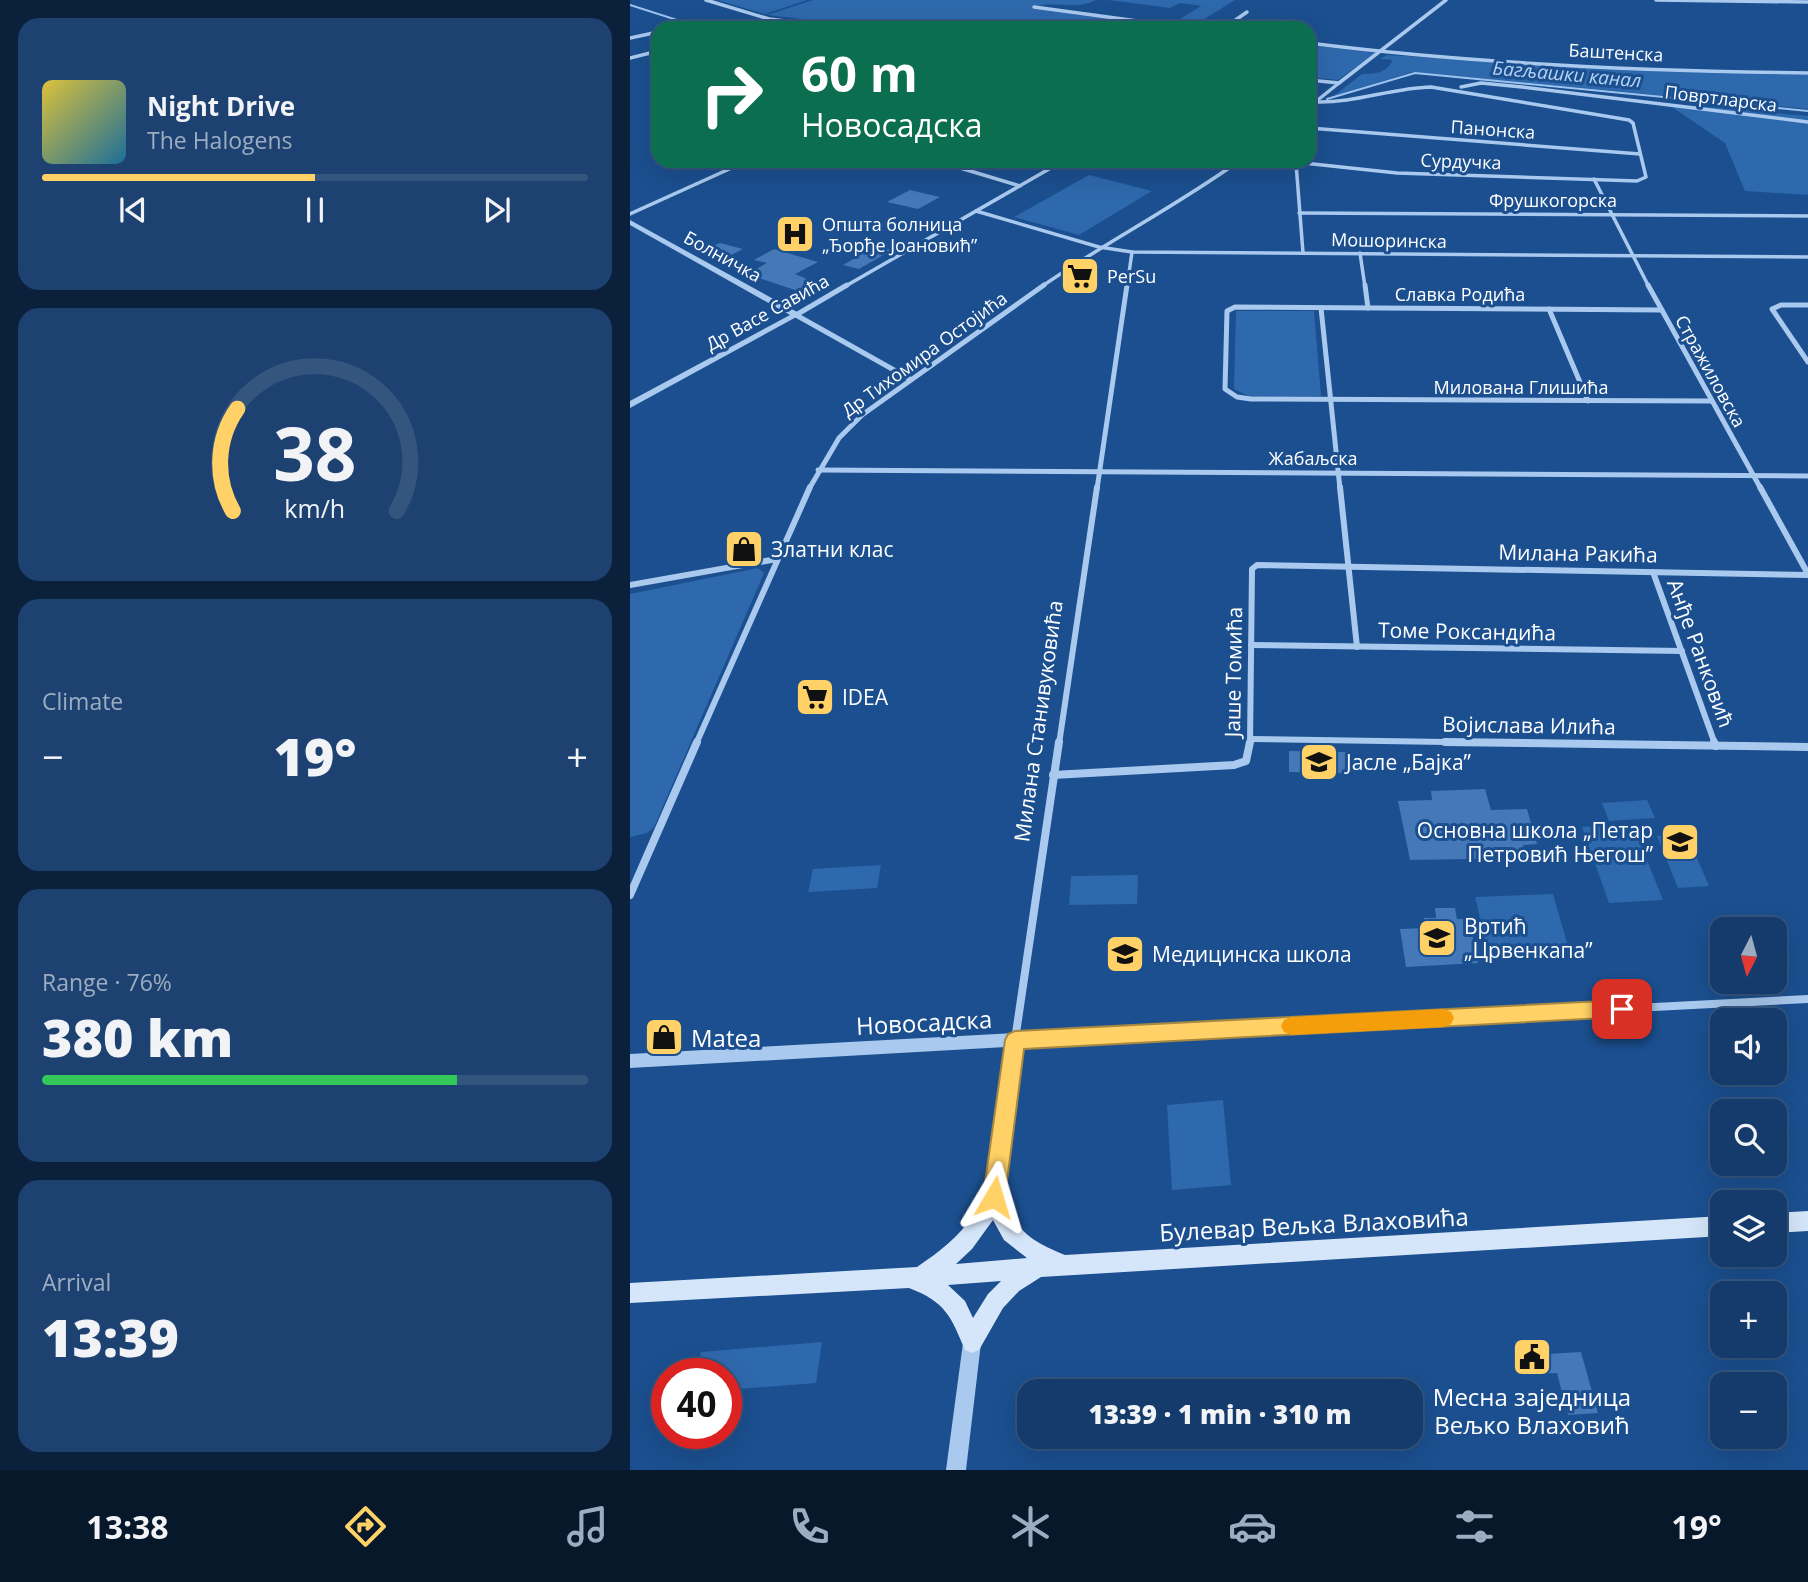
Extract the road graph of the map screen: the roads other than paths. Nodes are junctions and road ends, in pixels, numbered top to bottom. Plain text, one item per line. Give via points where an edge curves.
1 (706, 0) edge
2 (1446, 0) edge
3 (1656, 0) edge
4 (1808, 2) edge
5 (1034, 7) dead end
6 (1247, 12) dead end
7 (786, 21) edge
8 (1137, 21) edge
9 (1234, 21) edge
10 (651, 34) edge
11 (630, 38) edge
12 (1316, 44) edge
13 (651, 53) edge
14 (1382, 53) junction
15 (630, 58) edge
16 (1808, 73) edge
17 (1316, 81) edge
18 (1339, 83) junction
19 (1466, 89) junction
20 (1316, 102) joint
21 (1808, 122) edge
22 (1316, 129) edge
23 (1640, 154) junction
24 (1316, 165) edge
25 (732, 168) edge
26 (960, 168) edge
27 (1051, 168) edge
28 (1229, 168) edge
29 (1296, 168) edge
30 (1594, 179) junction
31 (1020, 186) junction
32 (975, 211) junction
33 (1298, 213) junction
34 (630, 214) edge
35 (1611, 215) junction
36 (1808, 216) edge
37 (630, 222) edge
38 (1099, 247) junction
39 (1132, 252) junction
40 (1303, 253) junction
41 (1360, 253) junction
42 (1632, 256) junction
43 (1808, 257) edge
44 (1808, 305) edge
45 (1259, 307) joint
46 (1321, 308) junction
47 (1368, 308) junction
48 (1549, 309) junction
49 (1662, 310) junction
50 (796, 315) junction
51 (1808, 362) edge
52 (911, 379) junction
53 (1331, 400) junction
54 (1588, 401) junction
55 (1712, 401) junction
56 (630, 405) edge
57 (818, 470) junction
58 (1097, 471) junction
59 (1338, 472) junction
60 (1753, 476) junction
61 (1808, 476) edge
62 (777, 559) junction
63 (1348, 565) junction
64 (1653, 572) junction
65 (1808, 575) edge
66 (630, 585) edge
67 (1251, 645) junction
68 (1357, 647) junction
69 (1682, 651) junction
70 (1250, 739) junction
71 (1716, 746) junction
72 (1808, 747) edge
73 (1054, 775) junction
74 (630, 895) edge
75 (1808, 999) edge
76 (1015, 1040) junction
77 (630, 1061) edge
78 (994, 1197) junction
79 (1808, 1221) edge
80 (1787, 1222) edge
81 (1710, 1227) edge
82 (1065, 1266) junction
83 (1040, 1269) junction
84 (914, 1277) junction
85 (630, 1293) edge
86 (972, 1343) junction
87 (956, 1470) edge

1 - 7 street
2 - 14 street
3 - 4 street
5 - 8 street
6 - 9 street
10 - 11 street
12 - 14 street, Баштенска
13 - 15 street
14 - 16 street, Баштенска
14 - 18 street
17 - 18 street
18 - 20 street
19 - 20 street, Повртларска via 1406,87 1370,98
19 - 21 street, Повртларска via 1481,83 1605,94
19 - 23 street, Повртларска via 1487,97 1629,120
22 - 23 street, Панонска
23 - 30 street, Сурдучка via 1646,177 1637,181
24 - 30 street, Сурдучка via 1387,173
25 - 34 street
26 - 31 street
27 - 31 street, Др Васе Савића
28 - 38 street, Др Тихомира Остојића via 1185,200
29 - 33 street
30 - 35 street, Стражиловска
31 - 32 street, Др Васе Савића
32 - 38 street, Мошоринска
32 - 50 street, Др Васе Савића
33 - 35 street, Фрушкогорска
33 - 40 street
35 - 36 street, Фрушкогорска
35 - 42 street, Стражиловска
37 - 50 street, Болничка
38 - 39 street, Мошоринска
38 - 52 street, Др Тихомира Остојића
39 - 40 street, Мошоринска
39 - 58 street, Милана Станивуковића
40 - 41 street, Мошоринска
41 - 42 street, Мошоринска
41 - 47 street
42 - 43 street, Мошоринска
42 - 49 street, Стражиловска
44 - 51 street via 1776,306 1772,311
45 - 46 street, Славка Родића
45 - 53 street, Милована Глишића via 1227,311 1227,392 1251,400
46 - 47 street, Славка Родића
46 - 53 street
47 - 48 street, Славка Родића
48 - 49 street, Славка Родића
48 - 54 street
49 - 55 street, Стражиловска
50 - 52 street, Болничка
50 - 56 street, Др Васе Савића
52 - 57 street, Др Тихомира Остојића via 853,423
53 - 54 street, Милована Глишића
53 - 59 street
54 - 55 street, Милована Глишића
55 - 60 street, Стражиловска
57 - 58 street, Жабаљска
57 - 62 street, Др Тихомира Остојића
58 - 59 street, Жабаљска
58 - 73 street, Милана Станивуковића
59 - 60 street, Жабаљска
59 - 63 street
60 - 61 street, Жабаљска
60 - 65 street, Стражиловска
62 - 66 street
62 - 74 street, Др Тихомира Остојића
63 - 64 street, Милана Ракића
63 - 67 street, Јаше Томића via 1254,567
63 - 68 street
64 - 65 street, Милана Ракића
64 - 69 street, Анђе Ранковић
67 - 68 street, Томе Роксандића
67 - 70 street, Јаше Томића
68 - 69 street, Томе Роксандића
69 - 71 street, Анђе Ранковић
70 - 71 street, Војислава Илића
70 - 73 street, Јаше Томића via 1249,759 1240,764
71 - 72 street, Војислава Илића
73 - 76 street, Милана Станивуковића
75 - 76 street, Новосадска
76 - 77 street, Новосадска
76 - 78 street, Милана Станивуковића
78 - 82 main road via 1006,1230 1017,1243
78 - 84 main road via 969,1241 956,1254
79 - 80 main road
81 - 82 main road, Булевар Вељка Влаховића
82 - 83 main road, Булевар Вељка Влаховића
83 - 84 main road, Булевар Вељка Влаховића
83 - 86 main road via 1023,1275 993,1303
84 - 85 main road, Булевар Вељка Влаховића
84 - 86 main road via 946,1295 966,1321
86 - 87 street

